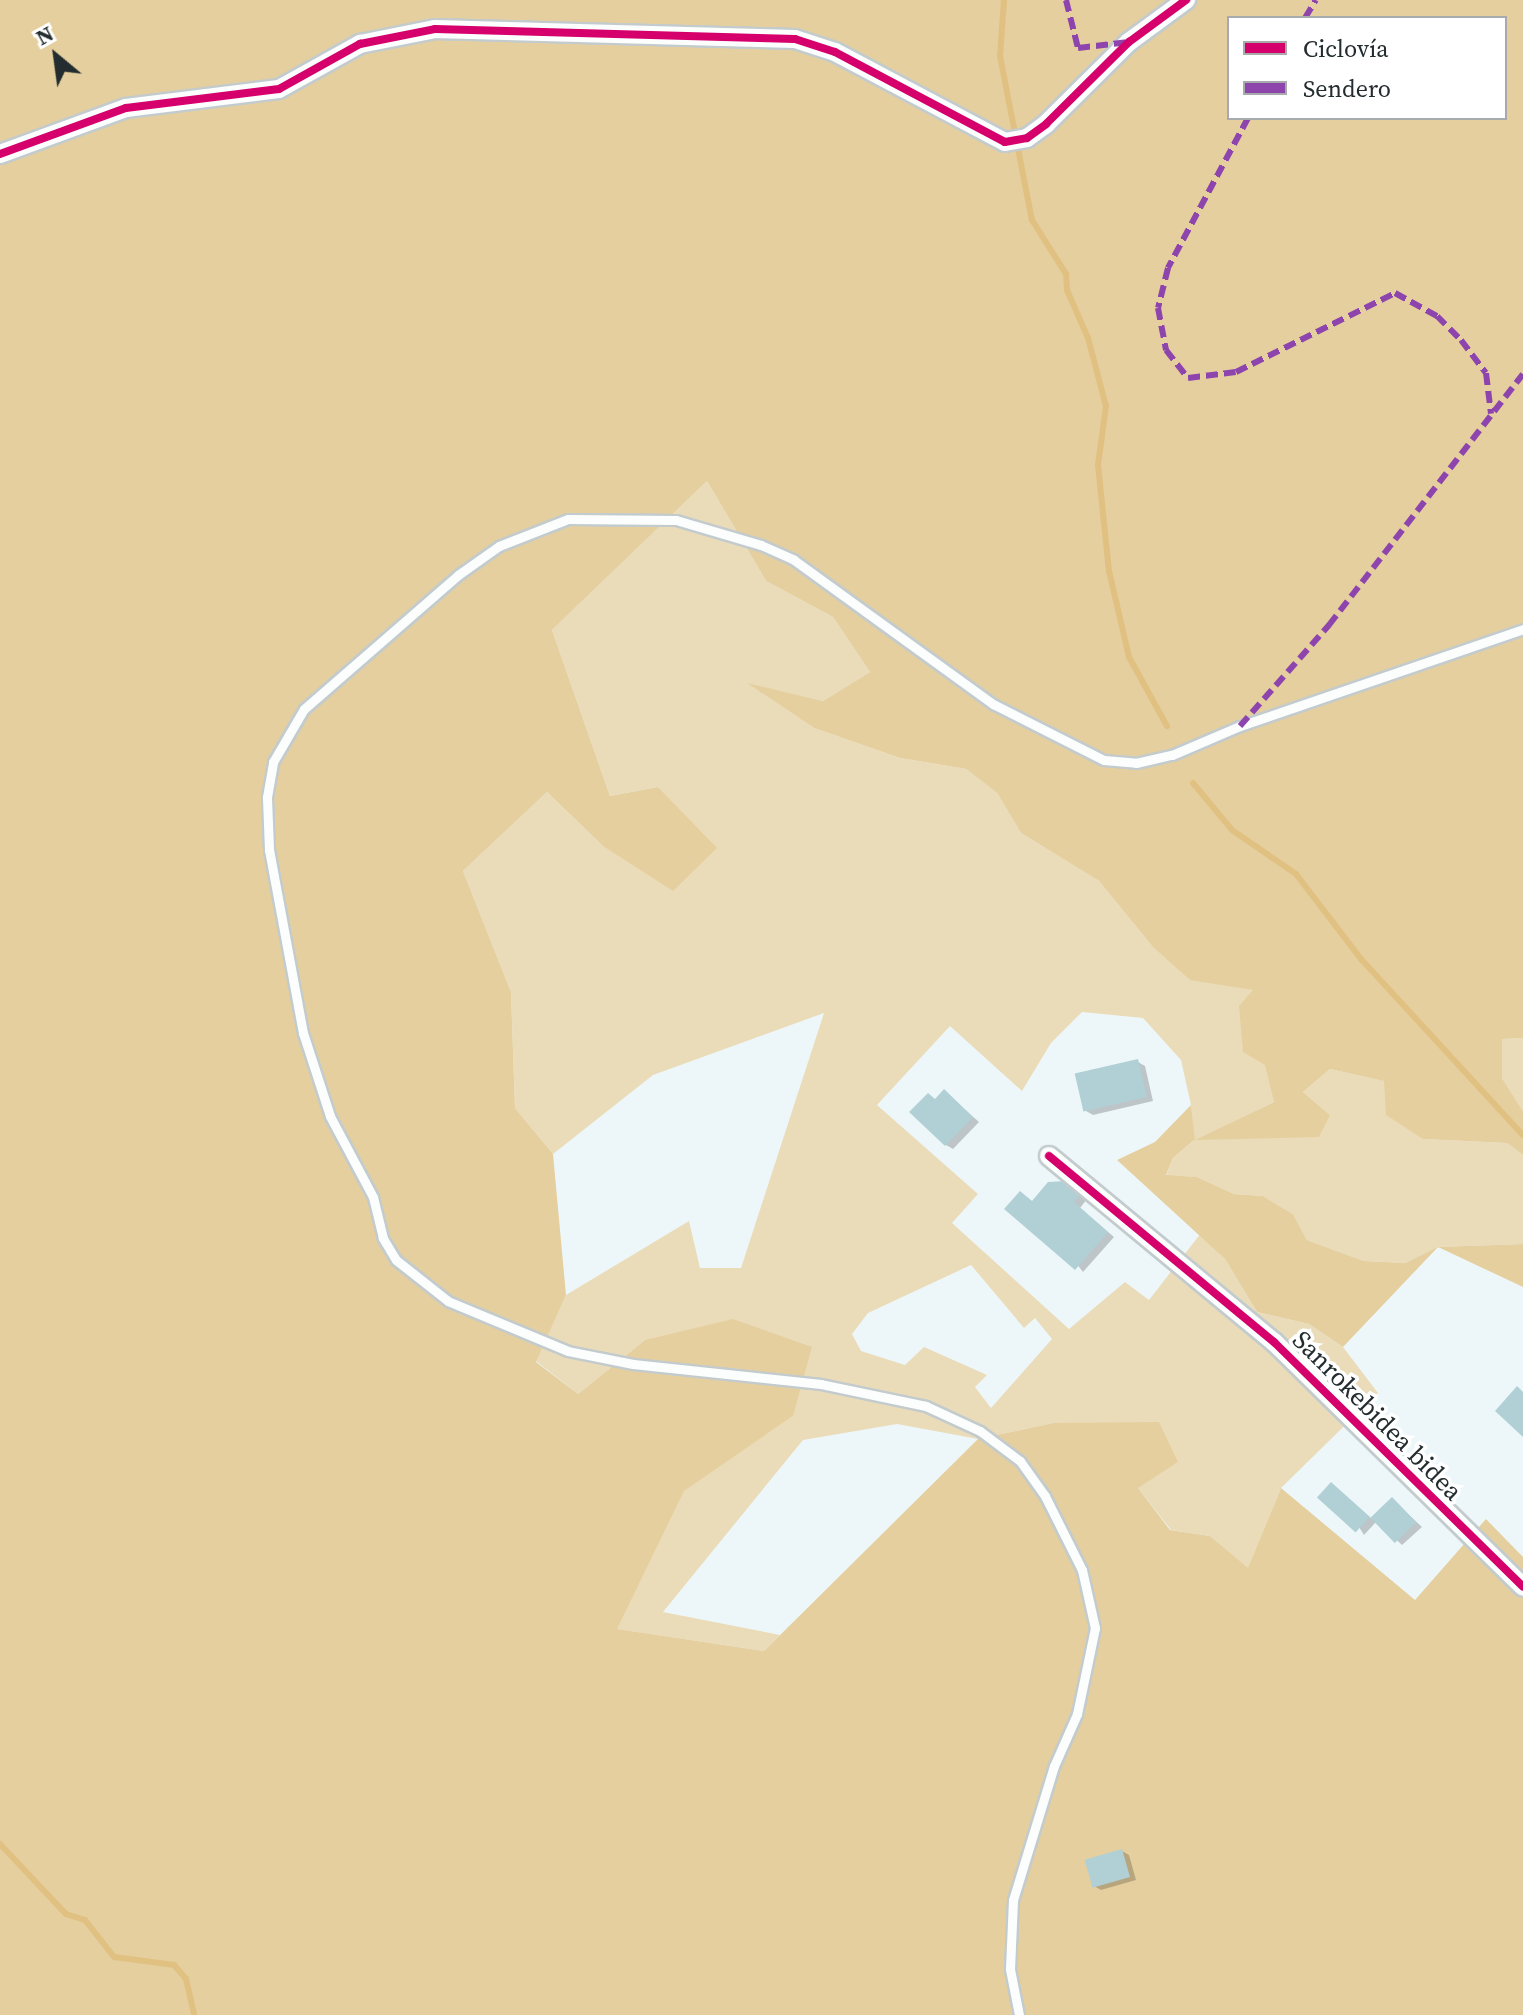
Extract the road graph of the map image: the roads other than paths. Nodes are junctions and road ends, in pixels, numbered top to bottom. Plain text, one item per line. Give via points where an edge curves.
1 (1186, 0) edge
2 (0, 154) edge
3 (1523, 629) edge
4 (1049, 1156) dead end
5 (1523, 1587) edge
6 (1019, 2015) edge

1 - 2 street via 1129,42 1046,124 1027,138 1005,142 835,52 795,39 448,29 360,44 279,89 126,108
3 - 6 lane via 1240,726 1172,755 1136,763 1104,760 993,704 772,550 676,520 568,519 499,546 458,575 304,709 273,762 267,797 269,850 303,1033 330,1116 373,1197 383,1238 396,1260 448,1301 568,1351 633,1364 821,1384 926,1406 980,1431 1020,1461 1045,1496 1082,1570 1095,1628 1077,1714 1049,1780 1013,1900 1010,1969
4 - 5 street, Sanrokebidea bidea via 1161,1243 1274,1342

